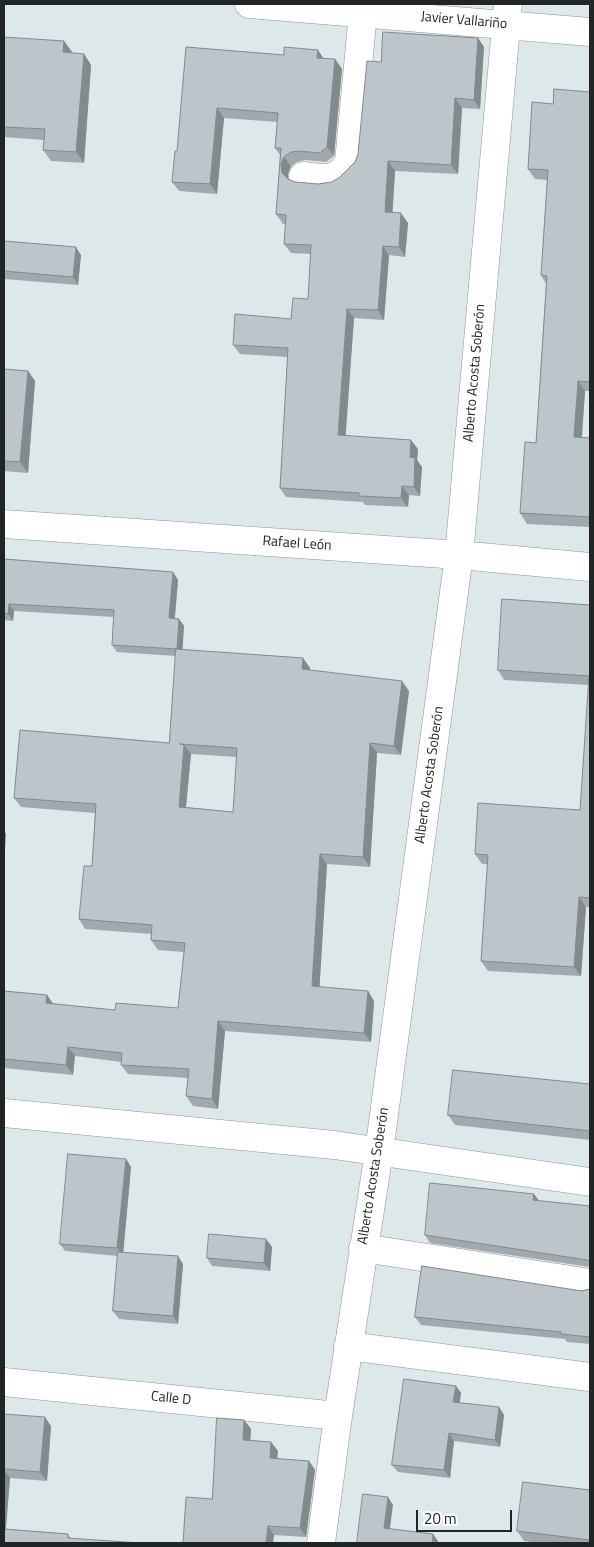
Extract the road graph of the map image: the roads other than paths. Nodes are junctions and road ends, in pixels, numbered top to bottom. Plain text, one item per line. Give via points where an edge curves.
1 (249, 4) edge
2 (364, 13) junction
3 (507, 14) edge
4 (590, 32) edge
5 (303, 176) dead end
6 (4, 524) edge
7 (459, 555) junction
8 (590, 567) edge
9 (4, 1113) edge
10 (379, 1152) junction
11 (590, 1182) edge
12 (363, 1248) junction
13 (590, 1283) edge
14 (348, 1346) junction
15 (590, 1377) edge
16 (4, 1382) edge
17 (338, 1416) junction
18 (321, 1543) edge

1 - 2 street, Javier Vallariño
2 - 3 street, Javier Vallariño
2 - 5 street via 349,162 343,172 333,178
3 - 4 street, Javier Vallariño
3 - 7 street, Alberto Acosta Soberón
6 - 7 street, Rafael León
7 - 8 street, Rafael León
7 - 10 street, Alberto Acosta Soberón
9 - 10 street via 334,1144
10 - 11 street
10 - 12 street, Alberto Acosta Soberón
12 - 13 street
12 - 14 street, Alberto Acosta Soberón
14 - 15 street
14 - 17 street, Alberto Acosta Soberón
16 - 17 street, Calle D
17 - 18 street, Alberto Acosta Soberón

